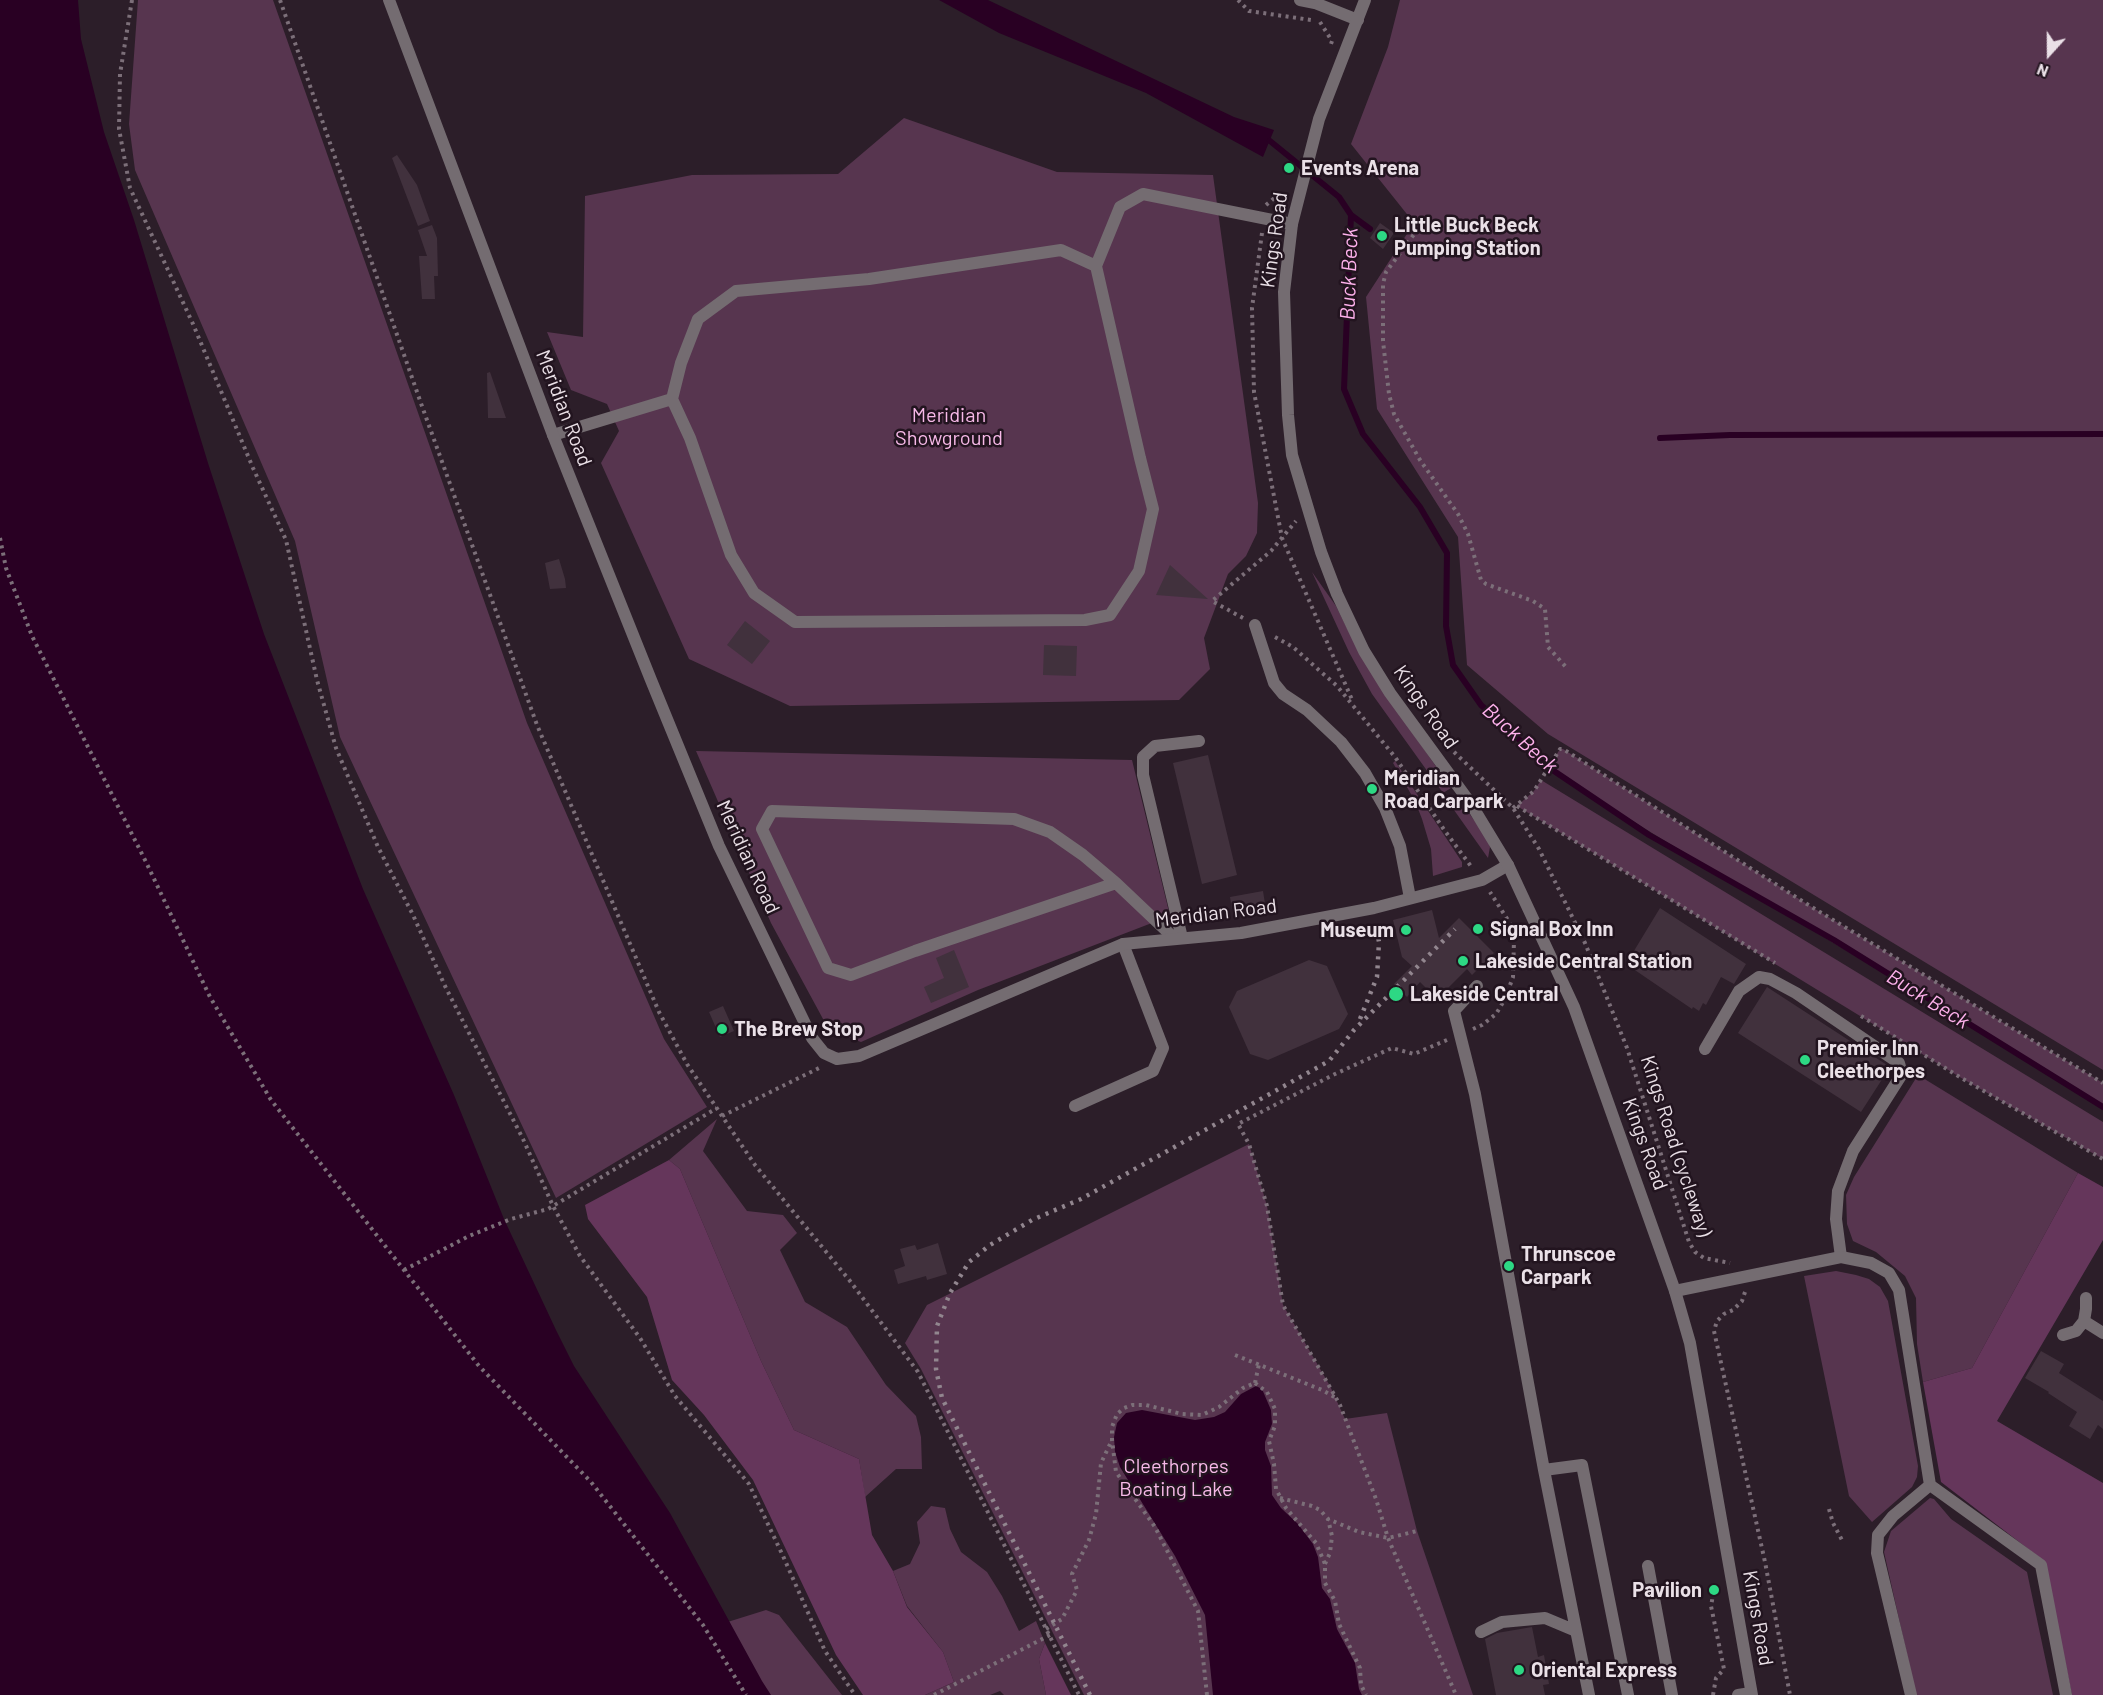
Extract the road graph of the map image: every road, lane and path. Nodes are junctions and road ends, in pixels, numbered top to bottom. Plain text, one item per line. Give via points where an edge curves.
1 (132, 0) edge
2 (280, 0) edge
3 (389, 0) edge
4 (1238, 0) edge
5 (1300, 0) edge
6 (1365, 0) edge
7 (1358, 20) junction
8 (1328, 51) dead end
9 (1292, 224) junction
10 (1418, 229) dead end
11 (1096, 266) junction
12 (672, 399) junction
13 (553, 435) junction
14 (1308, 507) junction
15 (0, 538) edge
16 (1255, 625) junction
17 (1566, 667) dead end
18 (1199, 741) dead end
19 (1446, 744) dead end
20 (1513, 808) junction
21 (1508, 865) junction
22 (1482, 880) junction
23 (1116, 883) junction
24 (1410, 898) junction
25 (1178, 938) junction
26 (1123, 944) junction
27 (1477, 986) dead end
28 (1460, 1034) junction
29 (1705, 1049) dead end
30 (837, 1059) junction
31 (2103, 1083) edge
32 (1075, 1106) dead end
33 (717, 1108) junction
34 (722, 1116) junction
35 (554, 1206) junction
36 (1841, 1257) junction
37 (405, 1270) junction
38 (1743, 1277) junction
39 (1675, 1291) junction
40 (2086, 1298) dead end
41 (2084, 1321) junction
42 (2103, 1333) edge
43 (2063, 1335) dead end
44 (1235, 1355) dead end
45 (1258, 1364) junction
46 (1255, 1383) junction
47 (1336, 1399) junction
48 (1112, 1440) junction
49 (1544, 1470) junction
50 (1930, 1485) junction
51 (1280, 1498) junction
52 (1829, 1509) dead end
53 (1328, 1519) junction
54 (1417, 1531) dead end
55 (1388, 1538) junction
56 (1843, 1542) dead end
57 (1325, 1564) junction
58 (1648, 1566) dead end
59 (1714, 1590) dead end
60 (1046, 1629) junction
61 (1576, 1630) junction
62 (1481, 1632) dead end
63 (1050, 1635) junction
64 (1751, 1694) edge
65 (746, 1695) edge
66 (855, 1695) edge
67 (934, 1695) edge
68 (1080, 1695) edge
69 (1207, 1695) edge
70 (1366, 1695) edge
71 (1456, 1695) edge
72 (1589, 1695) edge
73 (1628, 1695) edge
74 (1672, 1695) edge
75 (1713, 1695) edge
76 (1738, 1695) edge
77 (1790, 1695) edge
78 (1911, 1695) edge
79 (2066, 1695) edge

1 - 35 path via 120,74 119,129 130,188 286,540 336,748 378,847
2 - 33 path via 537,725 659,1012
3 - 13 street, Meridian Road
4 - 8 path via 1249,11 1320,21 1332,41
5 - 7 street
6 - 7 street, Kings Road
7 - 9 street, Kings Road via 1318,119
9 - 11 street via 1143,194 1120,207
9 - 14 street, Kings Road via 1284,292 1288,415 1292,455
10 - 17 path via 1386,272 1383,284 1383,341 1394,414 1458,514 1481,579 1545,609 1548,647
11 - 12 street via 1061,250 869,279 736,291 698,319
11 - 12 street via 1153,509 1139,571 1110,615 1085,621 795,622 754,593 731,555 690,438
12 - 13 street
13 - 30 street, Meridian Road via 719,846 812,1038 824,1053
14 - 16 path via 1271,551 1212,601
14 - 21 street, Kings Road via 1337,594 1364,651 1471,804
15 - 37 path via 6,568 32,636 210,997 270,1100
16 - 22 path via 1293,647 1337,686 1395,757
16 - 24 street via 1274,683 1341,742 1385,808 1400,846
18 - 25 street via 1155,746 1143,757 1143,775
19 - 20 path, Kings Road (cycleway)
20 - 31 path via 1534,791 1563,749 1810,906
20 - 38 path, Kings Road (cycleway) via 1539,849 1585,943 1623,1038 1689,1242 1704,1258 1726,1261 1737,1267
21 - 22 street, Meridian Road
21 - 39 street, Kings Road via 1574,1007
22 - 24 street, Meridian Road
22 - 28 path via 1511,925 1515,940 1514,977 1496,1014
23 - 23 street via 851,975 828,968 762,829 772,811 1014,819 1050,832
23 - 25 street
24 - 25 street, Meridian Road via 1241,933
25 - 26 street, Meridian Road
26 - 30 street, Meridian Road via 859,1056
26 - 32 street via 1163,1048 1153,1071
27 - 28 street via 1454,1011
28 - 47 path via 1414,1054 1392,1048 1238,1124 1249,1144 1267,1206 1283,1305
28 - 49 street via 1475,1094
29 - 36 street via 1738,991 1759,977 1796,993 1899,1063 1902,1074 1853,1151 1838,1191 1836,1219
30 - 34 path
33 - 34 path
33 - 35 path
34 - 60 path via 755,1165 918,1372
35 - 37 path via 469,1236
35 - 66 path via 580,1256 640,1338 675,1396 749,1484 825,1651
36 - 38 street
36 - 50 street via 1871,1263 1889,1273 1899,1290
37 - 65 path via 479,1366 591,1482 703,1625
38 - 39 street
38 - 77 path via 1746,1289 1742,1301 1717,1321 1714,1331
39 - 64 street, Kings Road via 1690,1343
40 - 41 street
41 - 42 street
41 - 43 street via 2076,1331
44 - 45 path
45 - 46 path
45 - 47 path
46 - 48 path via 1202,1415 1146,1406 1124,1408 1112,1427
46 - 51 path via 1268,1392 1275,1409 1275,1426 1269,1441
47 - 55 path
48 - 60 path via 1101,1463 1089,1540 1072,1574 1077,1590 1062,1619
48 - 69 path via 1116,1472 1155,1527 1198,1611
49 - 61 street
49 - 73 street via 1582,1465
50 - 78 street via 1893,1516 1878,1535 1877,1553
50 - 79 street via 2041,1565
51 - 53 path via 1312,1506
51 - 57 path via 1316,1543
52 - 56 path
53 - 55 path via 1359,1532
53 - 57 path via 1332,1536
54 - 55 path
55 - 71 path
57 - 70 path via 1325,1583 1360,1668
58 - 74 street
59 - 75 path via 1711,1606 1724,1669 1716,1678
60 - 63 path
61 - 62 street via 1545,1618 1502,1622
61 - 72 street
63 - 67 path
63 - 68 path
64 - 76 street

